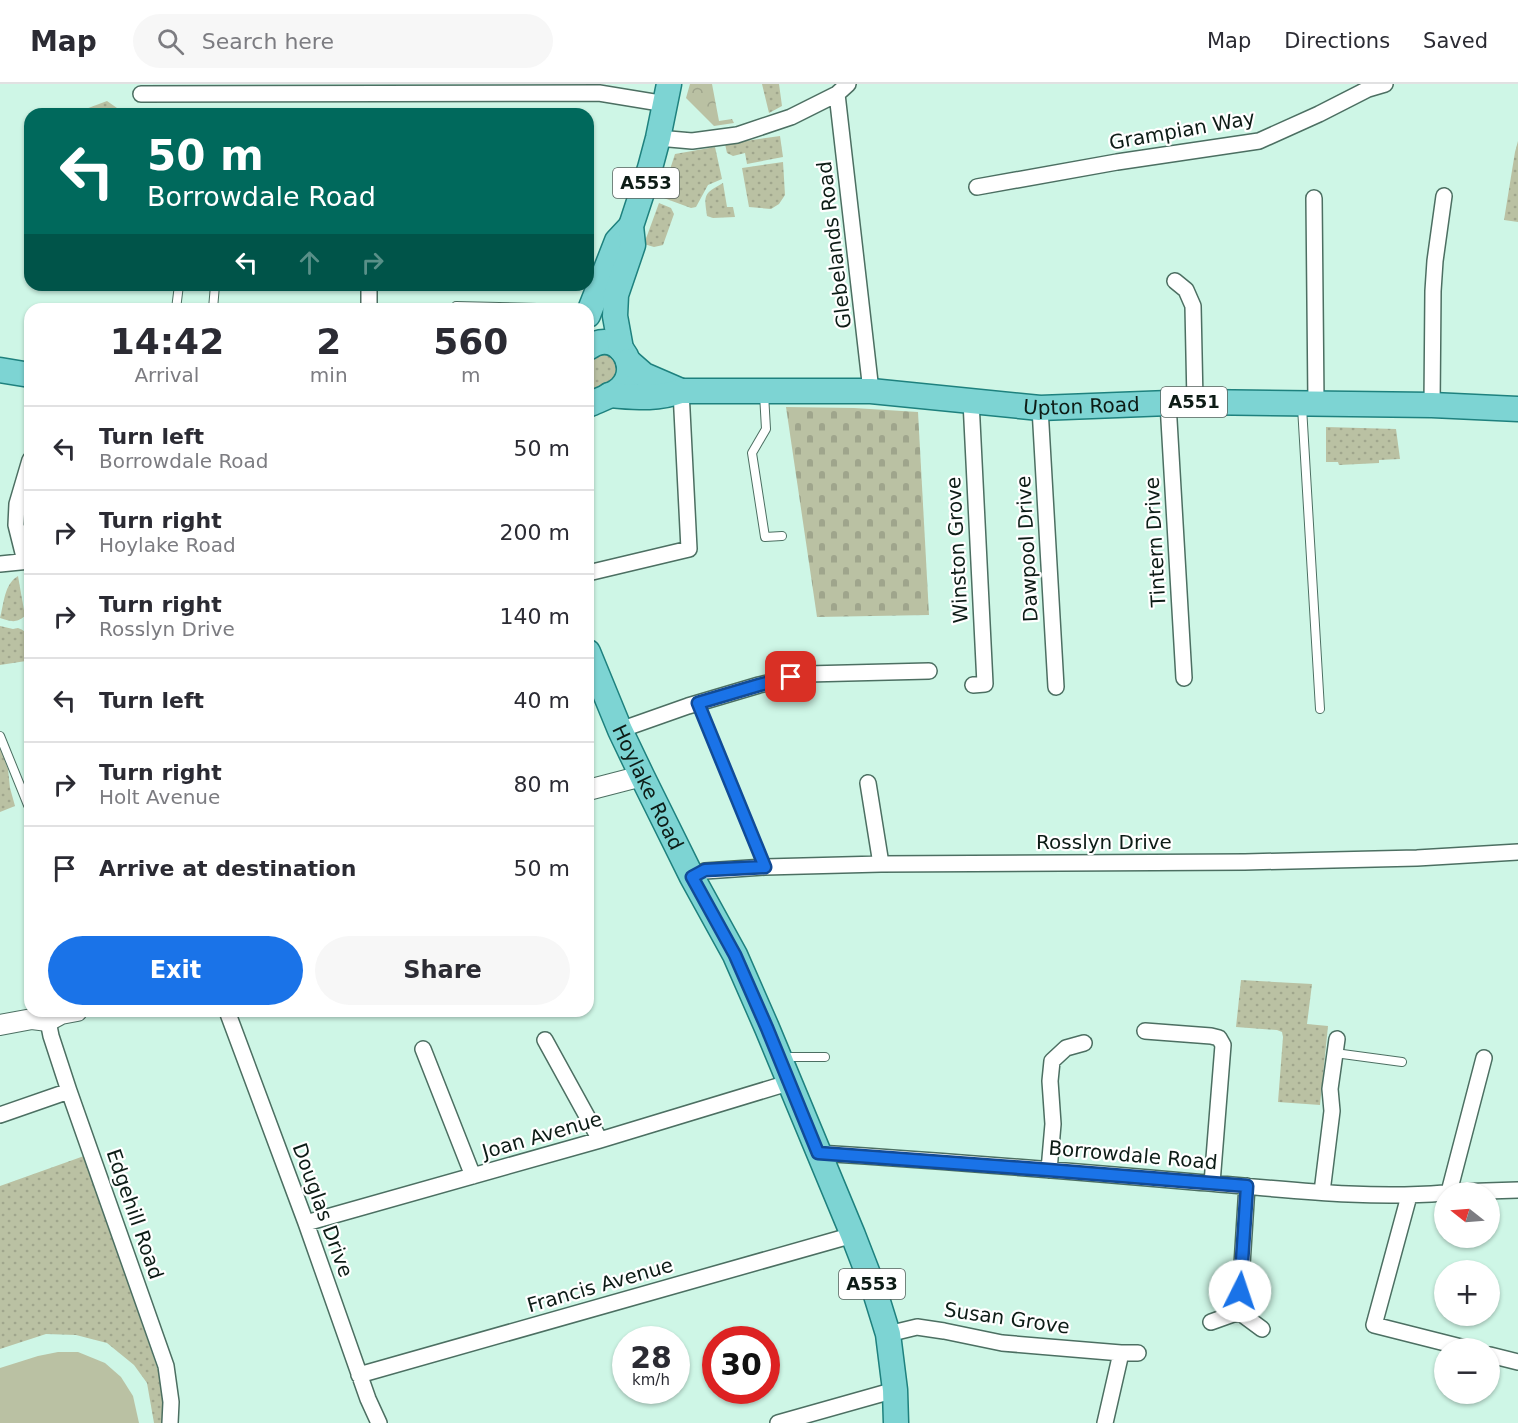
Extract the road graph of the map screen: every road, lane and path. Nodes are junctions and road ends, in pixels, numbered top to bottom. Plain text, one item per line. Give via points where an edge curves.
1 (1385, 84) edge
2 (1367, 86) edge
3 (842, 89) edge
4 (141, 94) dead end
5 (668, 94) edge
6 (658, 138) junction
7 (977, 187) dead end
8 (1444, 196) dead end
9 (1314, 198) dead end
10 (631, 226) junction
11 (1174, 281) dead end
12 (593, 303) edge
13 (594, 345) edge
14 (624, 355) junction
15 (0, 370) edge
16 (24, 374) edge
17 (764, 390) junction
18 (681, 391) junction
19 (872, 391) junction
20 (599, 400) edge
21 (971, 401) junction
22 (1195, 402) junction
23 (1168, 403) junction
24 (1308, 403) junction
25 (1432, 405) junction
26 (1040, 408) junction
27 (1518, 408) edge
28 (24, 482) edge
29 (782, 536) dead end
30 (24, 551) edge
31 (24, 561) edge
32 (0, 564) edge
33 (594, 572) edge
34 (594, 667) edge
35 (929, 670) dead end
36 (1184, 678) dead end
37 (973, 685) dead end
38 (1056, 687) dead end
39 (698, 703) junction
40 (1320, 709) dead end
41 (620, 730) junction
42 (0, 736) edge
43 (642, 776) junction
44 (868, 783) dead end
45 (594, 788) edge
46 (24, 795) edge
47 (1518, 852) edge
48 (881, 864) junction
49 (765, 867) junction
50 (692, 877) junction
51 (56, 1017) edge
52 (229, 1017) edge
53 (48, 1022) junction
54 (0, 1025) edge
55 (1145, 1030) dead end
56 (545, 1040) dead end
57 (1084, 1044) dead end
58 (1336, 1046) joint
59 (423, 1049) dead end
60 (779, 1057) junction
61 (825, 1057) dead end
62 (1484, 1059) dead end
63 (1402, 1062) dead end
64 (788, 1083) junction
65 (69, 1091) junction
66 (0, 1115) edge
67 (600, 1140) junction
68 (818, 1153) junction
69 (1048, 1170) junction
70 (473, 1176) junction
71 (1450, 1182) edge
72 (1212, 1183) junction
73 (1247, 1186) junction
74 (1518, 1190) edge
75 (1500, 1191) edge
76 (1322, 1192) junction
77 (1434, 1194) edge
78 (1409, 1196) junction
79 (306, 1223) junction
80 (853, 1235) junction
81 (1239, 1312) junction
82 (1211, 1322) dead end
83 (1262, 1329) dead end
84 (888, 1334) junction
85 (1434, 1340) edge
86 (1121, 1353) junction
87 (1138, 1353) dead end
88 (1500, 1358) edge
89 (1518, 1362) edge
90 (359, 1375) junction
91 (895, 1390) junction
92 (171, 1423) edge
93 (379, 1423) edge
94 (778, 1423) edge
95 (896, 1423) edge
96 (1105, 1423) edge

1 - 2 street, Grampian Way
2 - 7 street, Grampian Way via 1319,114 1259,141
3 - 6 street via 791,117 737,135 692,141
3 - 19 street, Glebelands Road
4 - 5 street
5 - 6 main road, A553
6 - 10 main road, A553
8 - 25 street via 1433,291
9 - 24 street
10 - 12 main road, A553 via 617,241
10 - 14 main road, A553 via 633,245 616,295 615,315
11 - 22 street via 1186,290 1193,306
13 - 14 main road via 614,344
14 - 18 main road, Upton Road / A551 via 644,375
14 - 20 main road via 629,376 625,384
15 - 16 main road
17 - 18 main road, Upton Road / A551
17 - 19 main road, Upton Road / A551
17 - 29 lane via 766,429 752,453 765,537
18 - 20 main road, Upton Road / A551 via 648,398
18 - 33 street via 689,549
19 - 21 main road, Upton Road / A551
21 - 26 main road, Upton Road / A551
21 - 37 street, Winston Grove via 985,684
22 - 23 main road, Upton Road / A551
22 - 24 main road, Upton Road / A551
23 - 26 main road, Upton Road / A551
23 - 36 street, Tintern Drive
24 - 25 main road, Upton Road / A551
24 - 40 lane
25 - 27 main road, Upton Road / A551
26 - 38 street, Dawpool Drive
28 - 30 street via 16,525
31 - 32 street
34 - 41 main road, Hoylake Road / A553
35 - 39 street via 807,674
39 - 41 street
39 - 49 lane
41 - 43 main road, Hoylake Road / A553
42 - 46 lane
43 - 45 street
43 - 50 main road, Hoylake Road / A553
44 - 48 street
47 - 48 street, Rosslyn Drive via 1257,861
48 - 49 street, Rosslyn Drive
49 - 50 street, Rosslyn Drive via 705,870
50 - 60 main road, Hoylake Road / A553 via 735,955
51 - 53 street
52 - 79 street, Douglas Drive
53 - 54 street via 32,1019
53 - 65 street, Edgehill Road
55 - 72 street via 1212,1036 1223,1045
56 - 67 street
57 - 69 street via 1066,1048 1052,1061 1053,1124
58 - 63 lane
58 - 76 street
59 - 70 street
60 - 61 lane
60 - 64 main road, Hoylake Road / A553
62 - 71 street
64 - 67 street, Joan Avenue
64 - 68 main road, Hoylake Road / A553
65 - 66 street
65 - 92 street, Edgehill Road via 166,1366
67 - 70 street, Joan Avenue
68 - 69 street, Borrowdale Road
68 - 80 main road, Hoylake Road / A553
69 - 72 street, Borrowdale Road
70 - 79 street, Joan Avenue
72 - 73 street, Borrowdale Road
73 - 76 street, Borrowdale Road
73 - 81 street
74 - 75 street
76 - 78 street, Borrowdale Road
77 - 78 street, Borrowdale Road
78 - 85 street via 1374,1325
79 - 90 street, Douglas Drive
80 - 84 main road, Hoylake Road / A553
80 - 90 street, Francis Avenue
81 - 82 street
81 - 83 street
84 - 86 street, Susan Grove via 917,1328 944,1330 1002,1343
84 - 91 main road, Hoylake Road / A553
86 - 87 street, Susan Grove
86 - 96 street
88 - 89 street
90 - 93 street, Douglas Drive
91 - 94 street
91 - 95 main road, Hoylake Road / A553

